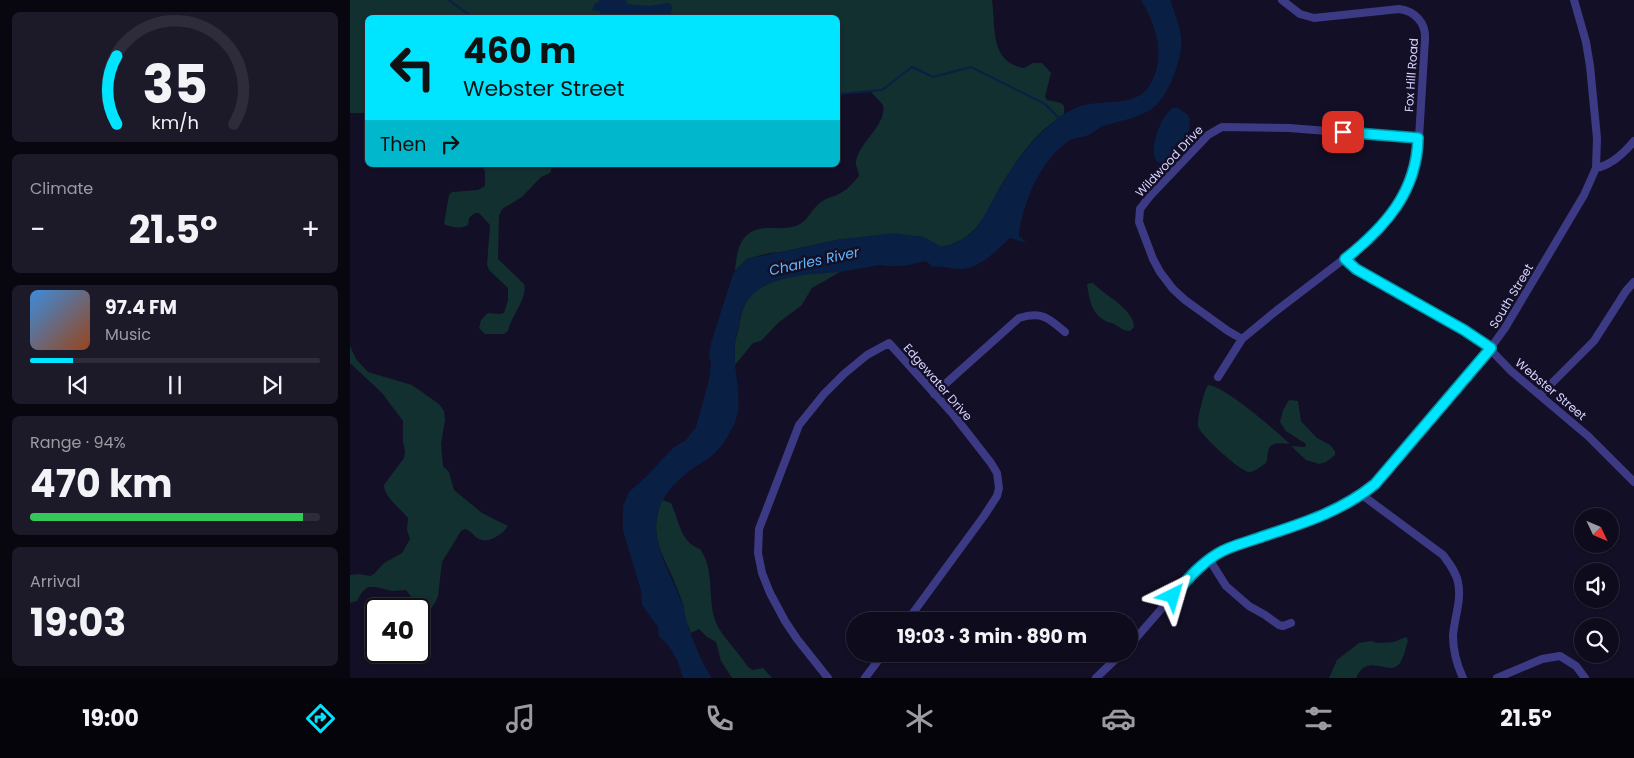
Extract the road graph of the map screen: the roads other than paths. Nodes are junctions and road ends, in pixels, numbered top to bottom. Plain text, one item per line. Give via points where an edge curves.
1 (1282, 0) edge
2 (1574, 0) edge
3 (1418, 138) junction
4 (1634, 141) edge
5 (1596, 168) junction
6 (1345, 259) junction
7 (1634, 282) edge
8 (1065, 332) dead end
9 (1242, 339) junction
10 (1491, 348) junction
11 (1218, 377) dead end
12 (934, 394) junction
13 (1540, 396) junction
14 (1634, 482) edge
15 (1362, 494) junction
16 (1209, 559) junction
17 (914, 612) edge
18 (1291, 623) dead end
19 (1138, 636) edge
20 (877, 662) edge
21 (1113, 662) edge
22 (828, 678) edge
23 (865, 678) edge
24 (1096, 678) edge
25 (1463, 678) edge
26 (1497, 678) edge
27 (1585, 678) edge

1 - 3 street, Fox Hill Road via 1294,11 1310,18 1398,9 1417,17 1425,35
2 - 5 street, South Street via 1590,66 1597,138
3 - 6 street, Fox Hill Road via 1416,162 1396,207 1376,233
3 - 9 street, Wildwood Drive via 1289,128 1222,127 1208,135 1150,196 1140,209 1138,222 1160,272 1185,300
4 - 5 street via 1615,160
5 - 10 street, South Street via 1584,195
6 - 9 street, Fox Hill Road
6 - 10 street, Webster Street via 1356,269
7 - 13 street via 1594,341
8 - 12 street via 1048,318 1036,315 1020,318
9 - 11 street, Fox Hill Road
10 - 13 street, Webster Street
10 - 15 street, South Street via 1375,484
12 - 17 street, Edgewater Drive via 991,463 997,473 999,488 984,516
12 - 22 street, Edgewater Drive via 889,343 867,355 824,394 799,425 759,529 758,553 770,593 797,639
13 - 14 street, Webster Street via 1588,436
15 - 16 street, South Street via 1320,517 1233,546
15 - 25 street via 1443,555 1452,567 1460,594 1453,636 1454,652
16 - 18 street via 1226,586 1249,606 1278,625
16 - 19 street, South Street via 1196,569
20 - 23 street
21 - 24 street
26 - 27 street via 1542,659 1560,656 1576,666

